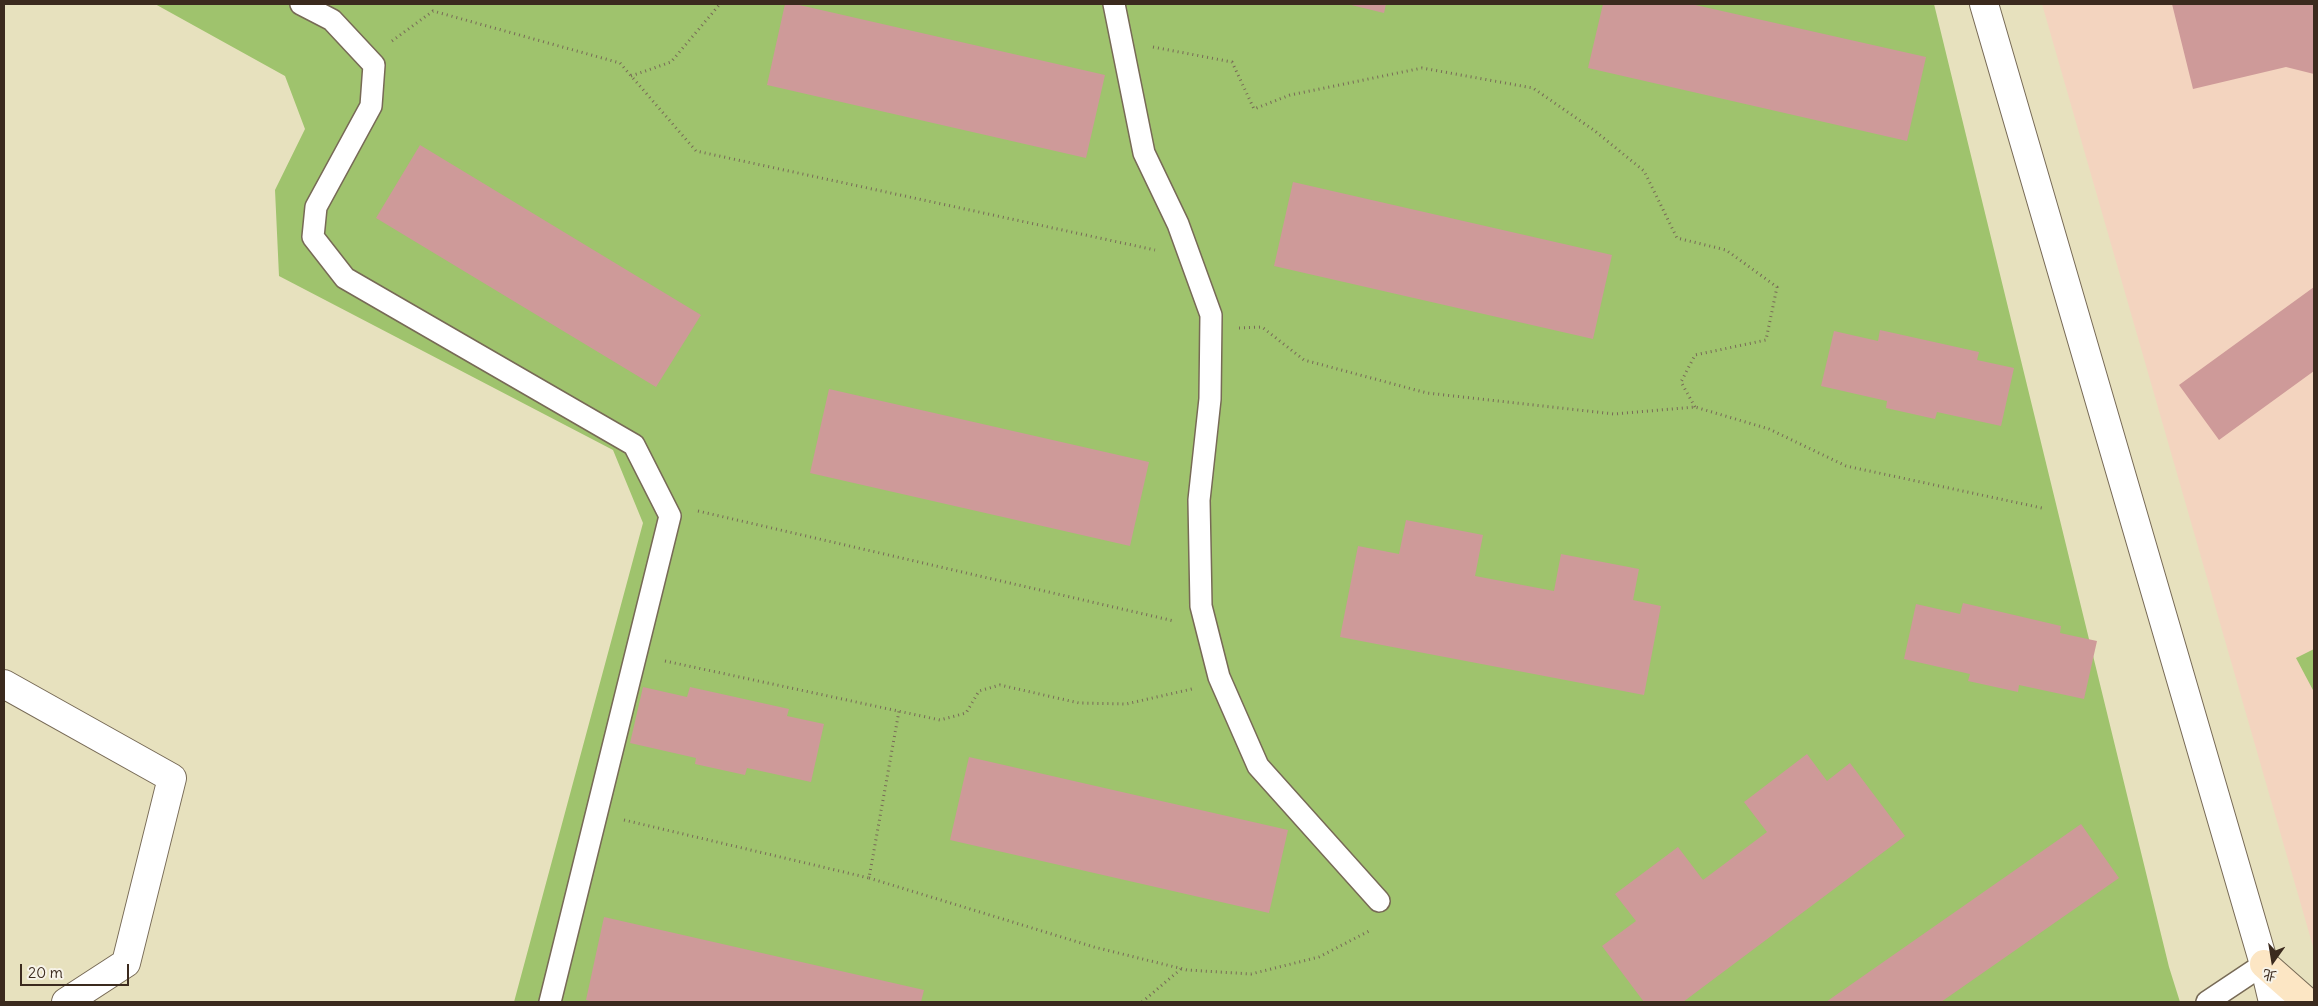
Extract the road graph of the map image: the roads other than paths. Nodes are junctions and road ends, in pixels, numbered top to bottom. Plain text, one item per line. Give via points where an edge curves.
1 (301, 4) edge
2 (1114, 4) edge
3 (1984, 4) edge
4 (4, 684) edge
5 (1379, 901) dead end
6 (2264, 964) junction
7 (66, 1002) edge
8 (550, 1002) edge
9 (2207, 1002) edge
10 (2273, 1002) edge
11 (2308, 1002) edge

1 - 8 lane via 332,20 374,65 370,106 316,207 313,237 344,278 634,445 670,516
2 - 5 lane via 1144,153 1178,224 1211,315 1210,399 1199,500 1201,606 1222,682 1258,766
3 - 6 street
4 - 7 street via 172,778 126,963
6 - 9 lane
6 - 10 street
6 - 11 street

